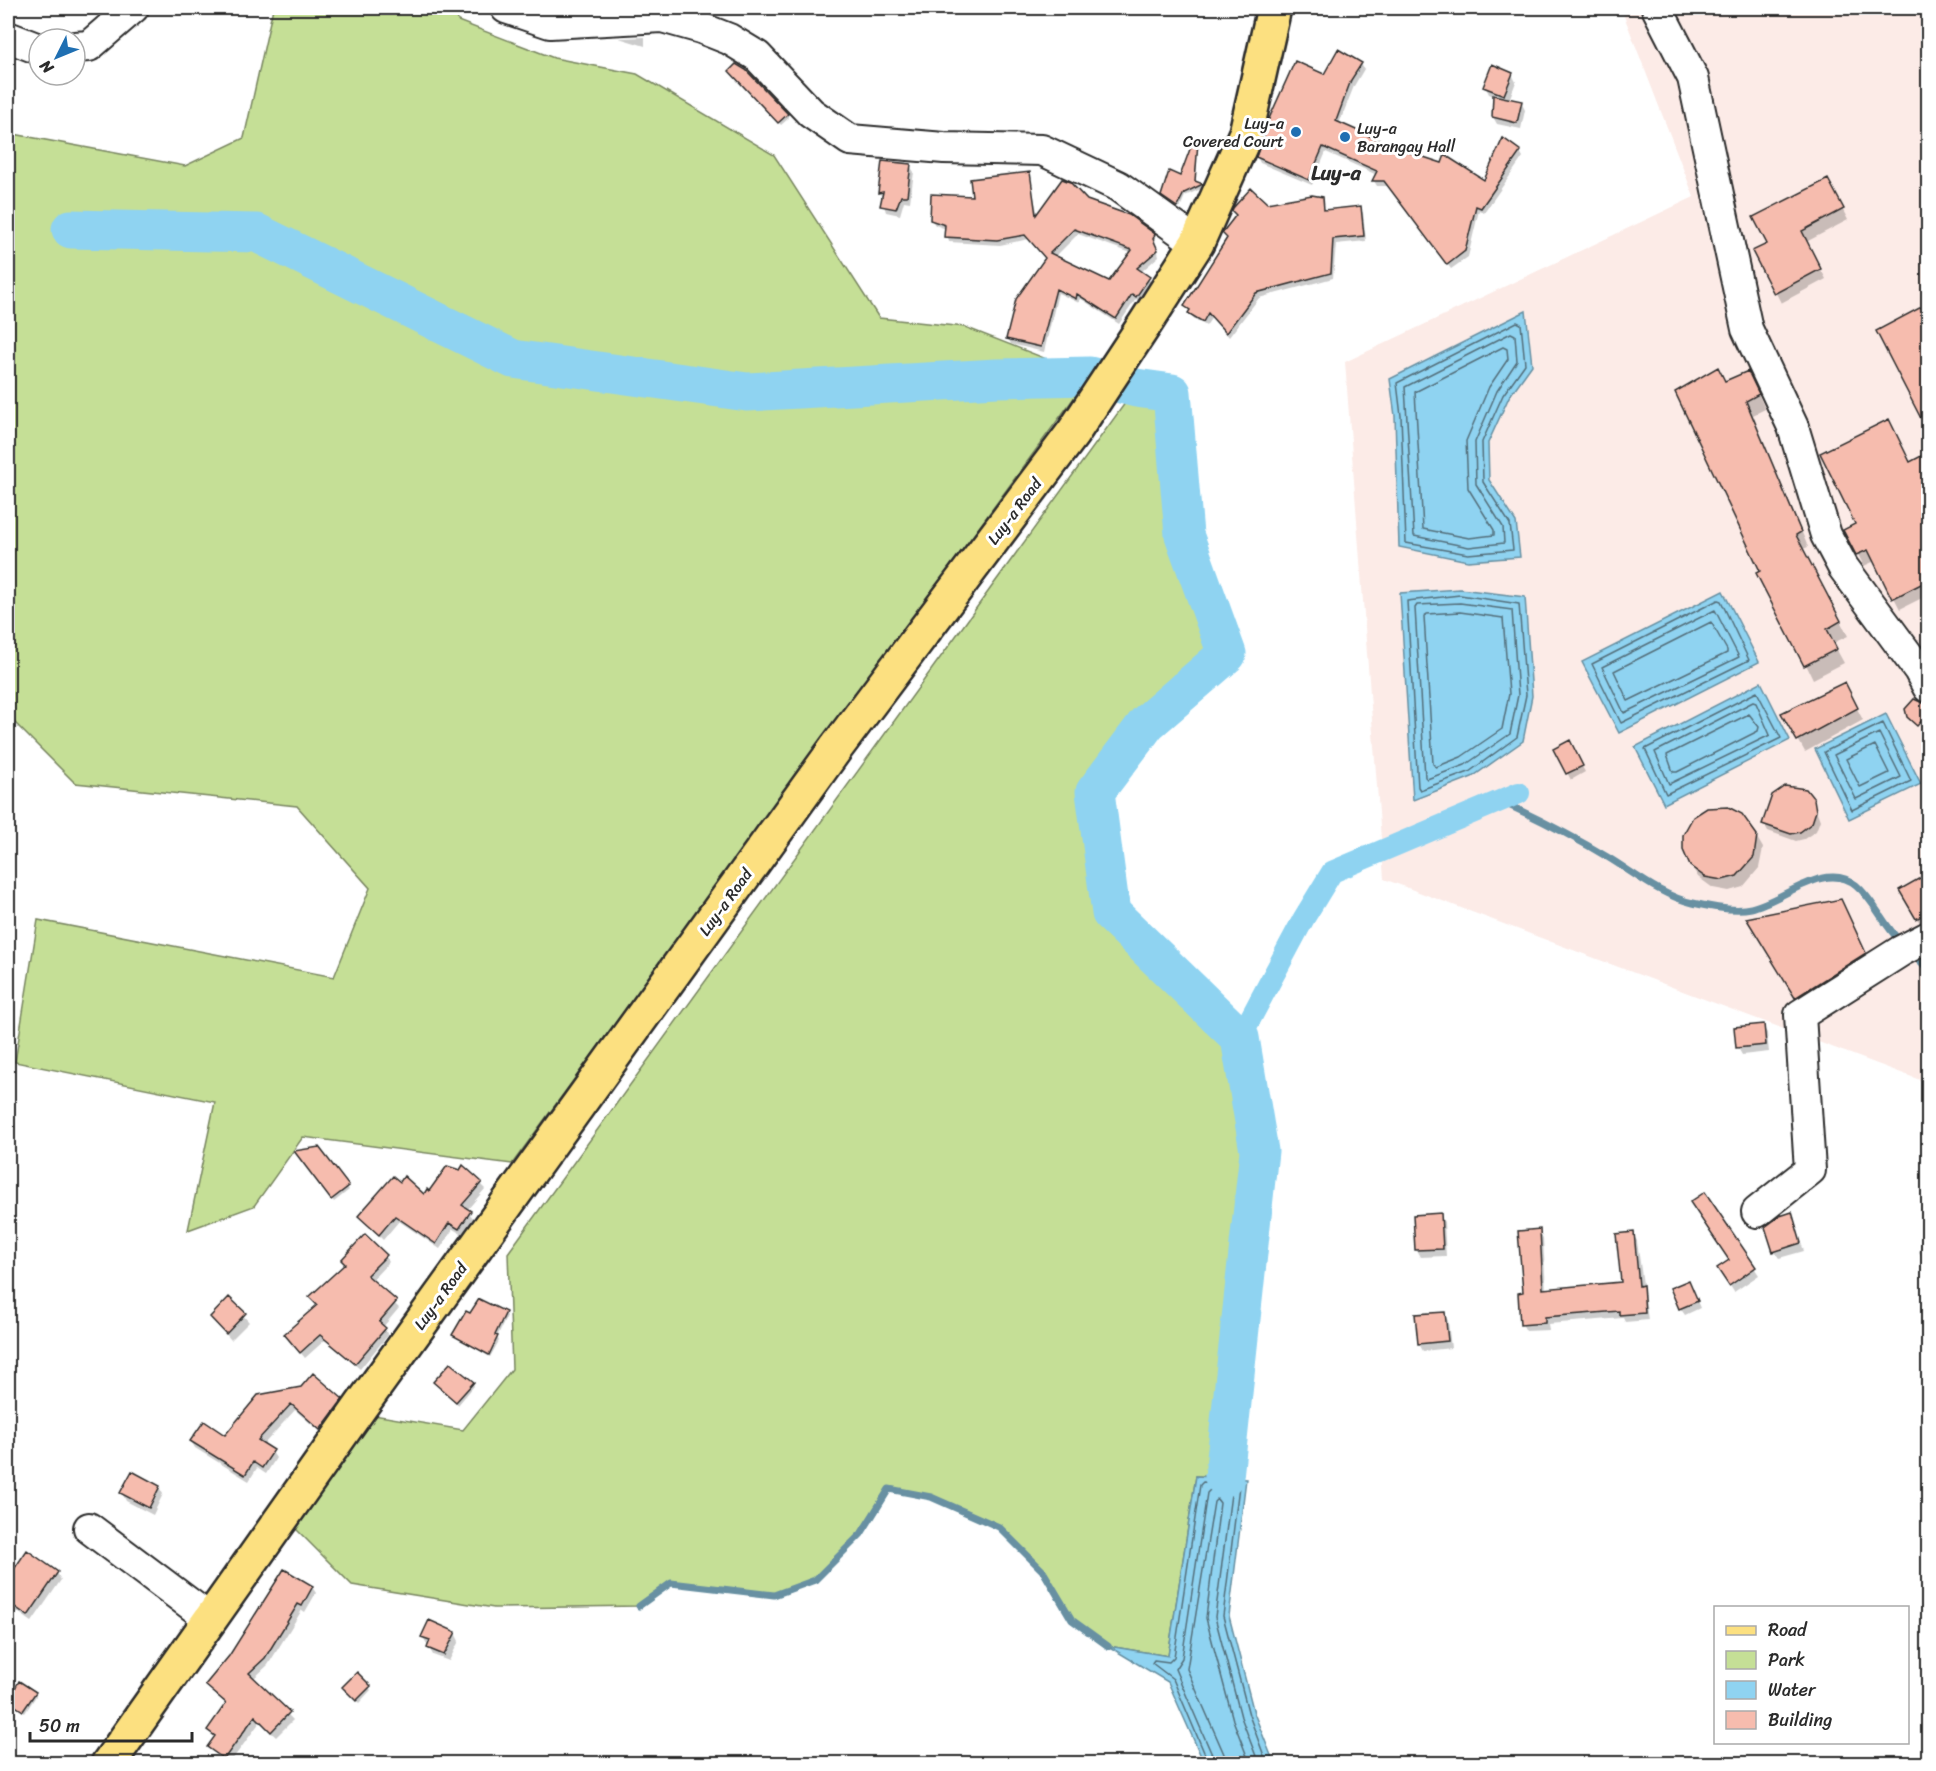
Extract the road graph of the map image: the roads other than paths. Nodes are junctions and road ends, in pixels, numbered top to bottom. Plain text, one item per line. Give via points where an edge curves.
1 (133, 8) edge
2 (506, 8) edge
3 (1274, 8) edge
4 (1657, 8) edge
5 (8, 37) edge
6 (27, 44) edge
7 (87, 46) edge
8 (1197, 243) junction
9 (1929, 687) edge
10 (1919, 942) edge
11 (1757, 1212) dead end
12 (89, 1528) dead end
13 (210, 1620) junction
14 (108, 1764) edge

1 - 7 street
2 - 8 street via 550,23 662,17 701,28 757,56 811,114 850,140 944,148 1042,150 1118,186
3 - 8 main road, Luy-a Road via 1246,133
4 - 9 street via 1693,78 1747,329 1793,427 1826,535 1843,567
5 - 6 street
8 - 13 main road, Luy-a Road via 1073,433 829,758
10 - 11 street via 1800,1015 1810,1170
12 - 13 street
13 - 14 main road, Luy-a Road

